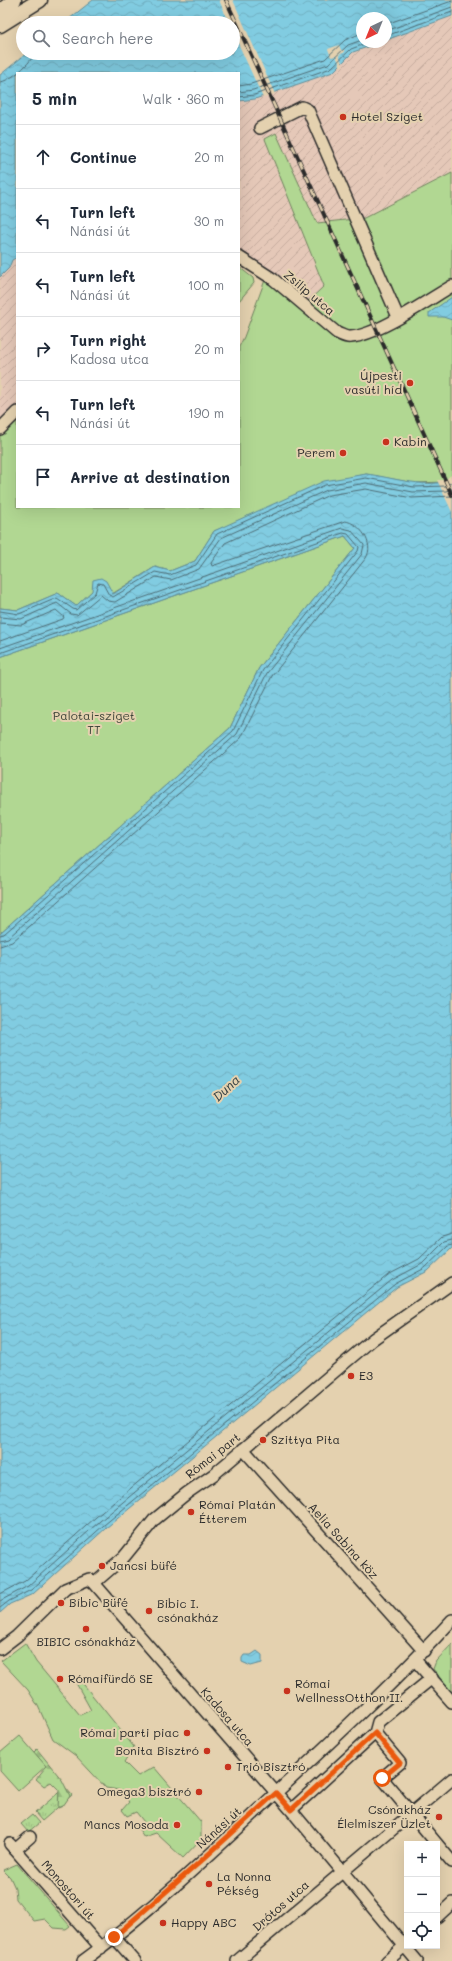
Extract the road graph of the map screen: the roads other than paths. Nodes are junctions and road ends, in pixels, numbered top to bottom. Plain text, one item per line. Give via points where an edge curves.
1 (14, 0) edge
2 (40, 0) edge
3 (0, 12) edge
4 (0, 25) edge
5 (260, 128) dead end
6 (240, 258) edge
7 (452, 286) edge
8 (398, 317) junction
9 (16, 413) edge
10 (0, 429) edge
11 (452, 1283) edge
12 (243, 1450) junction
13 (94, 1583) junction
14 (452, 1620) edge
15 (0, 1649) edge
16 (424, 1651) junction
17 (415, 1660) junction
18 (432, 1678) junction
19 (452, 1702) edge
20 (366, 1707) junction
21 (378, 1722) junction
22 (375, 1733) junction
23 (452, 1779) edge
24 (276, 1793) junction
25 (291, 1810) junction
26 (411, 1812) junction
27 (30, 1837) dead end
28 (435, 1841) edge
29 (440, 1848) edge
30 (452, 1862) edge
31 (342, 1871) junction
32 (452, 1903) edge
33 (440, 1914) edge
34 (114, 1937) junction
35 (404, 1943) edge
36 (404, 1947) edge
37 (101, 1948) junction
38 (409, 1949) edge
39 (83, 1961) edge
40 (135, 1961) edge
41 (237, 1961) edge
42 (387, 1961) edge
43 (417, 1961) edge

1 - 3 main road
2 - 4 main road
5 - 8 street via 302,107 308,110
6 - 8 street, Zsilip utca via 272,279 337,333 346,337 366,333
7 - 8 street, Zsilip utca
9 - 10 street
11 - 12 street, Római part via 373,1339
12 - 13 street, Római part via 154,1520 124,1557
12 - 16 street, Aelia Sabina köz
13 - 15 street via 89,1579 65,1589
13 - 24 street, Kadosa utca
14 - 16 street, Nánási út
16 - 17 street, Nánási út
17 - 18 street
17 - 20 street, Nánási út
18 - 19 street
18 - 21 street
20 - 21 street
20 - 24 street, Nánási út
21 - 22 street
22 - 25 street
22 - 26 street via 400,1763 382,1778
23 - 26 street, Drótos utca
24 - 25 street, Kadosa utca
24 - 34 street, Nánási út
25 - 31 street, Kadosa utca
26 - 28 street
26 - 31 street, Drótos utca
27 - 37 street, Monostori út via 13,1847
29 - 30 street
31 - 35 street, Kadosa utca
31 - 41 street, Drótos utca
32 - 33 street
34 - 37 street, Nánási út
34 - 40 street
36 - 42 street
37 - 39 street, Nánási út
38 - 43 street, Kadosa utca

